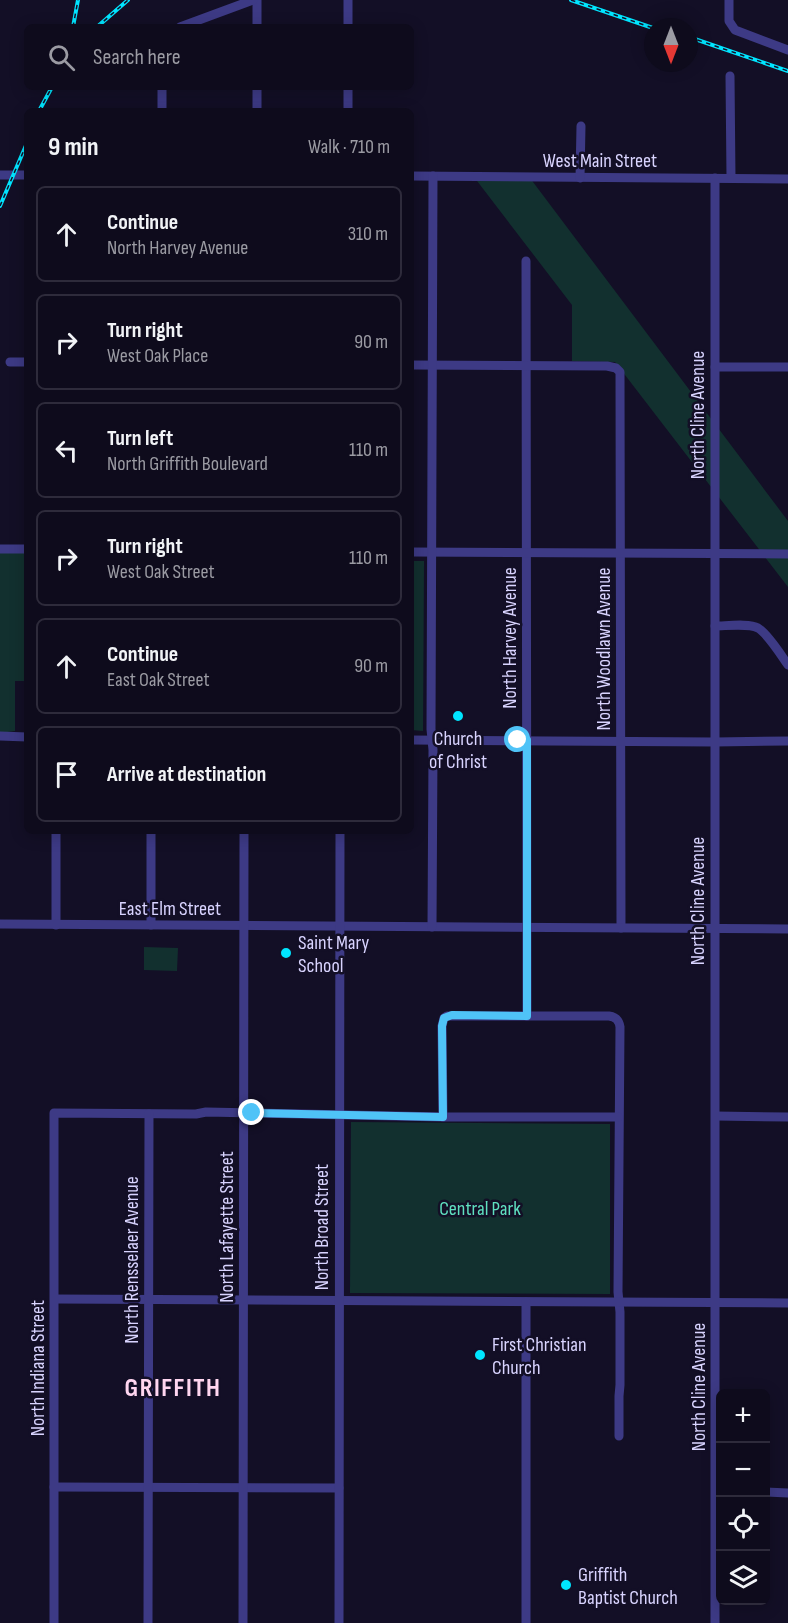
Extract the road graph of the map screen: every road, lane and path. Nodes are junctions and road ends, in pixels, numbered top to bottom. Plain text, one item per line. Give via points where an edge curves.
1 (255, 0) edge
2 (348, 0) edge
3 (729, 0) edge
4 (188, 24) edge
5 (257, 24) edge
6 (348, 24) edge
7 (788, 50) edge
8 (730, 76) dead end
9 (162, 90) edge
10 (257, 90) edge
11 (348, 90) edge
12 (162, 108) edge
13 (257, 108) edge
14 (348, 108) edge
15 (581, 126) dead end
16 (0, 175) edge
17 (24, 175) edge
18 (414, 176) edge
19 (433, 176) junction
20 (580, 178) junction
21 (715, 178) junction
22 (731, 178) junction
23 (788, 178) edge
24 (526, 261) dead end
25 (10, 362) dead end
26 (24, 362) edge
27 (414, 364) edge
28 (432, 365) junction
29 (526, 366) junction
30 (715, 367) junction
31 (788, 367) edge
32 (0, 549) edge
33 (24, 549) edge
34 (414, 552) edge
35 (432, 552) junction
36 (527, 553) junction
37 (621, 553) junction
38 (715, 554) junction
39 (788, 554) edge
40 (715, 626) junction
41 (788, 665) edge
42 (0, 736) edge
43 (24, 737) edge
44 (414, 740) edge
45 (432, 740) junction
46 (527, 740) junction
47 (621, 741) junction
48 (788, 741) edge
49 (715, 742) junction
50 (56, 834) edge
51 (151, 834) edge
52 (244, 834) edge
53 (340, 834) edge
54 (0, 924) edge
55 (56, 925) junction
56 (151, 926) junction
57 (244, 926) junction
58 (340, 927) junction
59 (432, 927) junction
60 (527, 928) junction
61 (621, 928) junction
62 (715, 929) junction
63 (788, 929) edge
64 (527, 1016) junction
65 (244, 1113) junction
66 (149, 1114) junction
67 (339, 1114) junction
68 (716, 1116) junction
69 (443, 1117) junction
70 (618, 1117) junction
71 (788, 1117) edge
72 (55, 1299) junction
73 (149, 1300) junction
74 (243, 1300) junction
75 (339, 1301) junction
76 (526, 1302) junction
77 (619, 1302) junction
78 (716, 1303) junction
79 (788, 1303) edge
80 (619, 1436) dead end
81 (717, 1443) edge
82 (54, 1487) junction
83 (149, 1487) junction
84 (244, 1488) junction
85 (339, 1488) junction
86 (770, 1492) edge
87 (788, 1493) edge
88 (718, 1497) edge
89 (54, 1623) edge
90 (148, 1623) edge
91 (243, 1623) edge
92 (339, 1623) edge
93 (526, 1623) edge
94 (715, 1623) edge

1 - 4 street
1 - 5 street
2 - 6 street
3 - 7 street via 729,17 739,33
8 - 22 street
9 - 12 street
10 - 13 street
11 - 14 street
15 - 20 street
16 - 17 street
18 - 19 street, West Main Street
19 - 20 street, West Main Street
19 - 28 street
20 - 21 street, West Main Street
21 - 22 street, West Main Street
21 - 30 street, North Cline Avenue
22 - 23 street, West Main Street
24 - 29 street, North Harvey Avenue
25 - 26 street
27 - 28 street
28 - 29 street
28 - 35 street
29 - 36 street, North Harvey Avenue
29 - 37 street, North Woodlawn Avenue via 618,369
30 - 31 street
30 - 38 street, North Cline Avenue
32 - 33 street
34 - 35 street
35 - 36 street
35 - 45 street
36 - 37 street
36 - 46 street, North Harvey Avenue
37 - 38 street
37 - 47 street, North Woodlawn Avenue
38 - 39 street
38 - 40 street, North Cline Avenue
40 - 41 street via 758,628
40 - 49 street, North Cline Avenue
42 - 43 street
44 - 45 street
45 - 46 street
45 - 59 street
46 - 47 street
46 - 60 street, North Harvey Avenue
47 - 49 street
47 - 61 street, North Woodlawn Avenue
48 - 49 street
49 - 62 street, North Cline Avenue
50 - 55 street
51 - 56 street
52 - 57 street, North Lafayette Street
53 - 58 street, North Broad Street
54 - 55 street, East Elm Street
55 - 56 street, East Elm Street
56 - 57 street, East Elm Street
57 - 58 street, East Elm Street
57 - 65 street, North Lafayette Street
58 - 59 street, East Elm Street
58 - 67 street, North Broad Street
59 - 60 street, East Elm Street
60 - 61 street, East Elm Street
60 - 64 street, North Harvey Avenue
61 - 62 street, East Elm Street
62 - 63 street, East Elm Street
62 - 68 street, North Cline Avenue
64 - 69 street via 444,1018
64 - 70 street via 618,1020
65 - 66 street
65 - 67 street
65 - 74 street, North Lafayette Street
66 - 72 street, North Indiana Street via 54,1113
66 - 73 street, North Rensselaer Avenue
67 - 69 street
67 - 75 street, North Broad Street
68 - 71 street
68 - 78 street, North Cline Avenue
69 - 70 street
70 - 77 street
72 - 73 street
72 - 82 street, North Indiana Street
73 - 74 street
73 - 83 street, North Rensselaer Avenue
74 - 75 street
74 - 84 street, North Lafayette Street
75 - 76 street
75 - 85 street, North Broad Street
76 - 77 street
76 - 93 street
77 - 78 street
77 - 80 street
78 - 79 street
78 - 81 street, North Cline Avenue
82 - 83 street
82 - 89 street, North Indiana Street
83 - 84 street
83 - 90 street, North Rensselaer Avenue
84 - 85 street
84 - 91 street, North Lafayette Street
85 - 92 street, North Broad Street
86 - 87 street
88 - 94 street, North Cline Avenue

